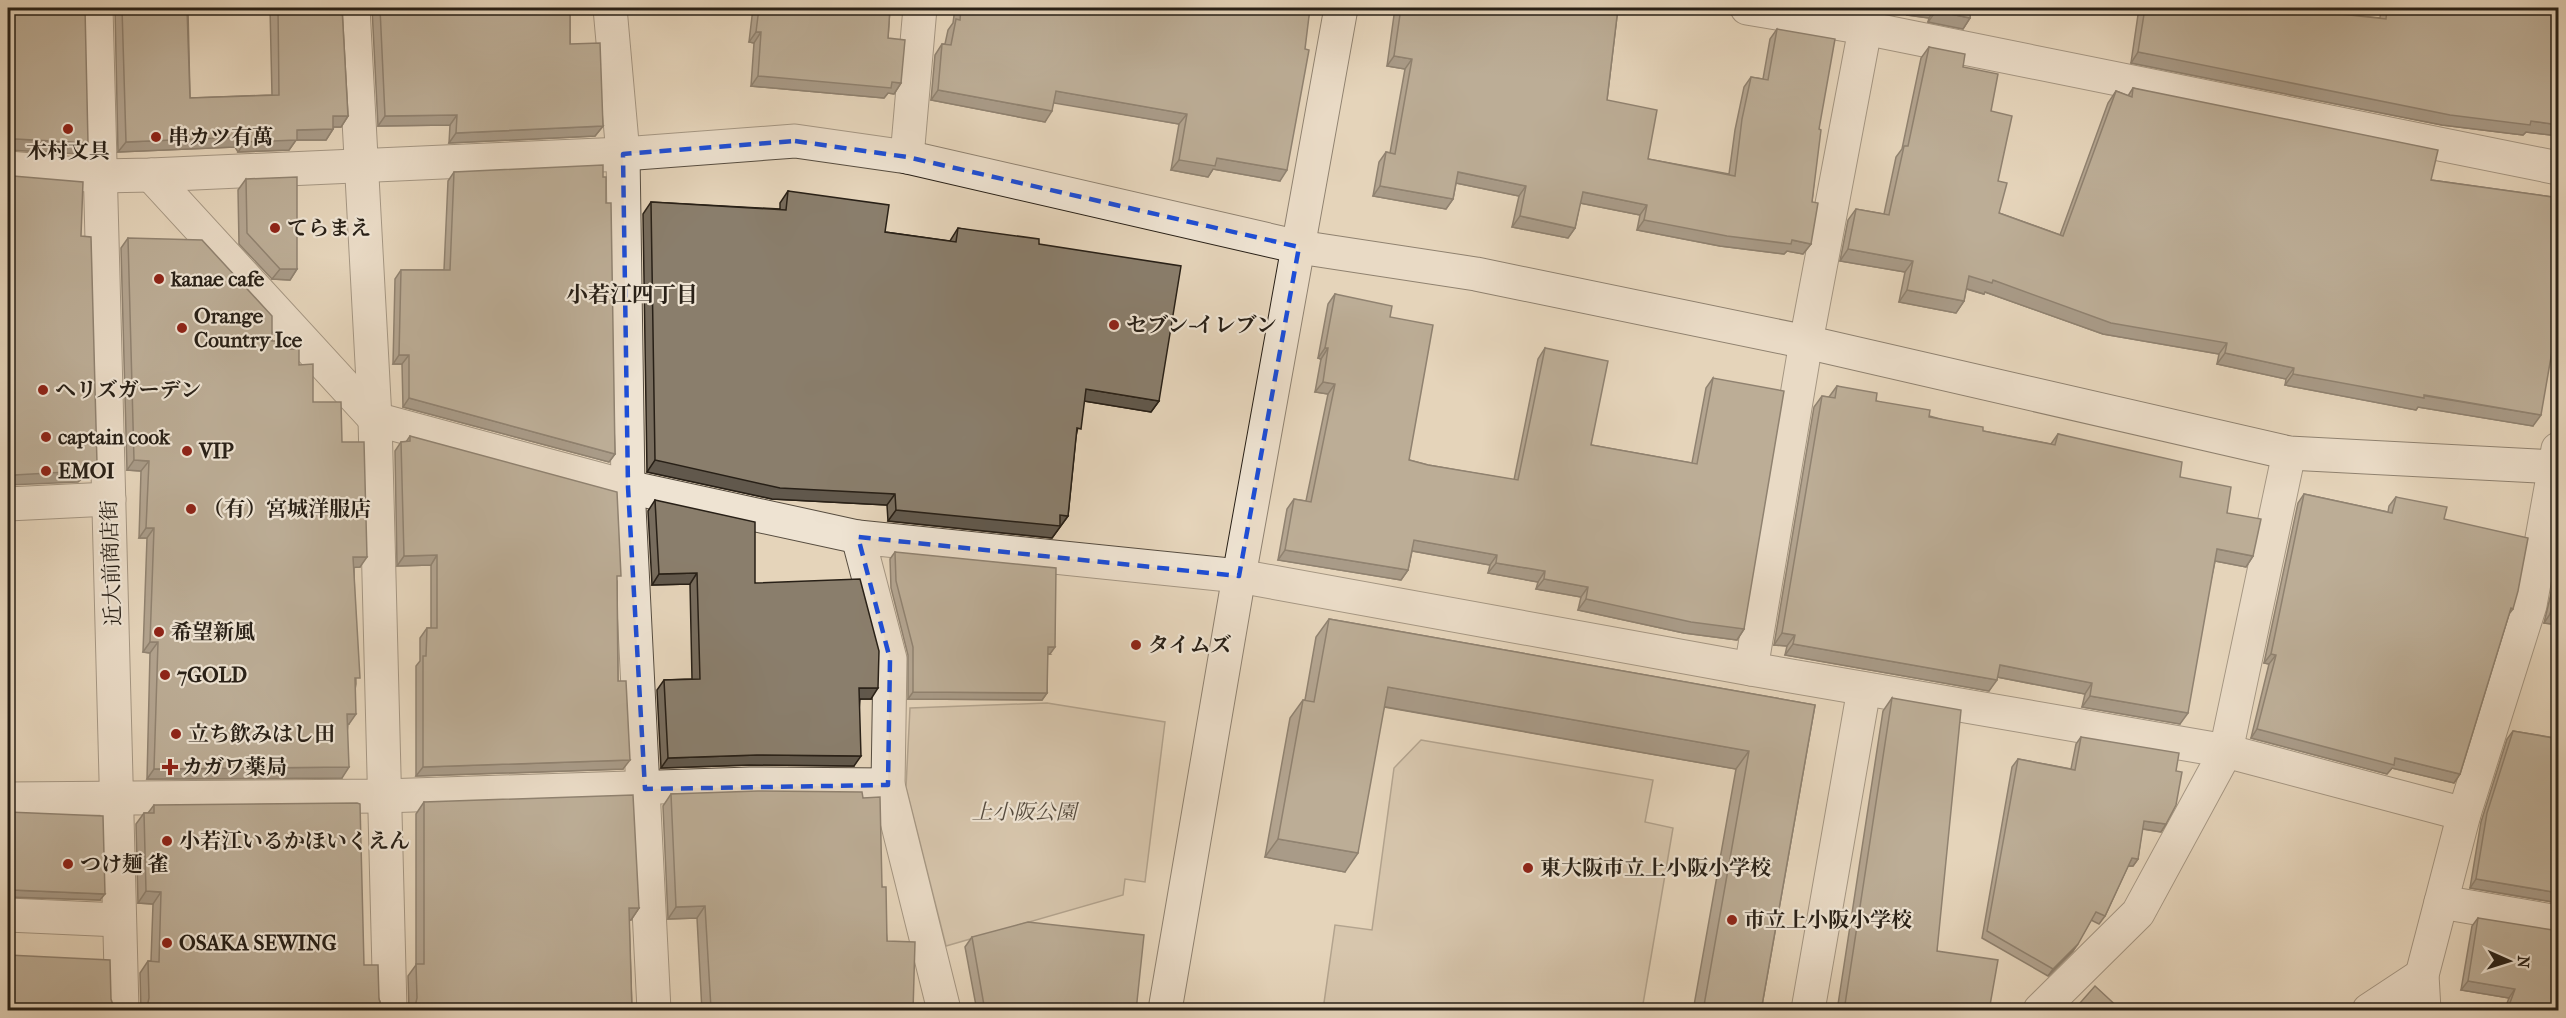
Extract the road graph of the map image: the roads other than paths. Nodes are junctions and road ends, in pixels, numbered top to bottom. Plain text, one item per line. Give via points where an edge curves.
1 (96, 8) edge
2 (353, 8) edge
3 (610, 8) edge
4 (920, 8) edge
5 (1341, 8) edge
6 (1747, 8) edge
7 (1867, 18) edge
8 (623, 154) junction
9 (907, 157) junction
10 (360, 166) junction
11 (8, 168) edge
12 (2559, 168) edge
13 (151, 175) junction
14 (100, 176) junction
15 (1299, 247) junction
16 (1806, 342) junction
17 (375, 419) junction
18 (2289, 453) junction
19 (2558, 461) edge
20 (628, 487) junction
21 (109, 499) junction
22 (8, 504) edge
23 (858, 537) junction
24 (1239, 576) junction
25 (1751, 669) junction
26 (1864, 689) junction
27 (2226, 751) junction
28 (888, 785) junction
29 (645, 789) junction
30 (383, 796) junction
31 (118, 798) junction
32 (8, 799) edge
33 (2464, 814) junction
34 (2441, 902) junction
35 (8, 915) edge
36 (119, 920) junction
37 (2559, 922) edge
38 (2422, 975) junction
39 (122, 1011) edge
40 (390, 1011) edge
41 (654, 1011) edge
42 (944, 1011) edge
43 (1165, 1011) edge
44 (1808, 1011) edge
45 (2040, 1011) edge
46 (2369, 1011) edge
47 (2424, 1011) edge

1 - 14 street, 近大前商店街
2 - 10 street
3 - 8 street
4 - 9 street
5 - 15 street
6 - 7 street
7 - 12 street
7 - 16 street
8 - 9 street via 795,141
8 - 10 street
8 - 20 street
9 - 15 street
10 - 13 street
10 - 17 street
11 - 14 street
13 - 14 street
13 - 17 street
14 - 21 street, 近大前商店街
15 - 16 street via 1476,274
15 - 24 street
16 - 18 street
16 - 25 street
17 - 20 street
17 - 30 street
18 - 19 street
18 - 27 street
19 - 33 street via 2530,605
20 - 23 street
20 - 29 street
21 - 22 street
21 - 31 street, 近大前商店街
23 - 24 street
23 - 28 street via 890,658
24 - 25 street
24 - 43 street
25 - 26 street
26 - 27 street
26 - 44 street
27 - 33 street
27 - 45 street via 2138,913
28 - 29 street via 750,784
28 - 42 street
29 - 30 street
29 - 41 street
30 - 31 street
30 - 40 street
31 - 32 street
31 - 36 street, 近大前商店街
33 - 34 street
34 - 37 street
34 - 38 street
35 - 36 street
36 - 39 street, 近大前商店街
38 - 46 street
38 - 47 street

